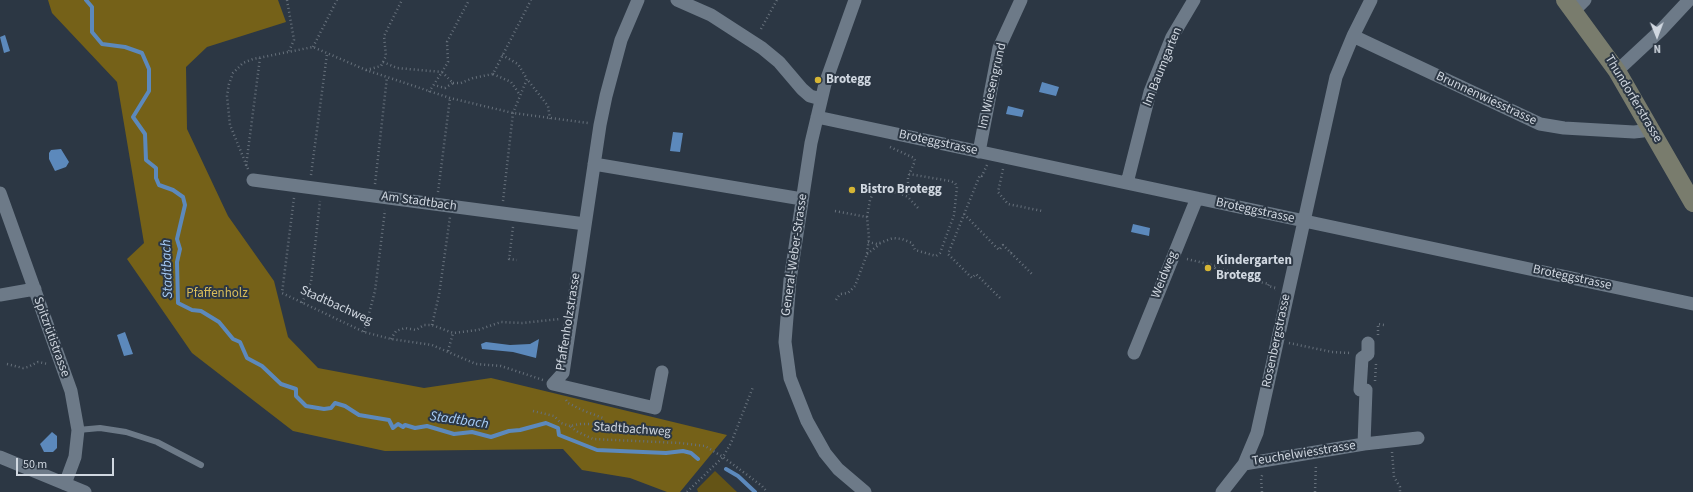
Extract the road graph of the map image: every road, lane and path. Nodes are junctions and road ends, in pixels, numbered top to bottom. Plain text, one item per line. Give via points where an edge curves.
1 (287, 0) edge
2 (337, 0) edge
3 (402, 0) edge
4 (469, 0) edge
5 (531, 0) edge
6 (638, 0) edge
7 (677, 0) edge
8 (777, 0) edge
9 (855, 0) edge
10 (1021, 0) edge
11 (1194, 0) edge
12 (1372, 0) edge
13 (1689, 0) edge
14 (1575, 4) edge
15 (761, 29) dead end
16 (1353, 36) junction
17 (313, 48) junction
18 (289, 51) junction
19 (327, 54) junction
20 (502, 56) junction
21 (260, 58) junction
22 (383, 62) junction
23 (366, 70) junction
24 (1617, 71) junction
25 (442, 72) junction
26 (493, 74) junction
27 (387, 78) junction
28 (527, 78) junction
29 (454, 83) junction
30 (434, 85) junction
31 (430, 92) junction
32 (520, 95) junction
33 (450, 98) junction
34 (821, 99) junction
35 (513, 113) junction
36 (817, 117) junction
37 (550, 119) junction
38 (600, 125) junction
39 (1651, 128) junction
40 (888, 141) dead end
41 (979, 152) junction
42 (988, 163) dead end
43 (594, 164) junction
44 (246, 166) junction
45 (1004, 166) dead end
46 (909, 174) junction
47 (253, 180) joint
48 (375, 180) dead end
49 (1127, 183) junction
50 (296, 186) junction
51 (310, 188) junction
52 (438, 188) dead end
53 (0, 193) edge
54 (503, 196) dead end
55 (908, 197) junction
56 (1197, 198) junction
57 (802, 199) junction
58 (1693, 203) edge
59 (918, 208) dead end
60 (835, 211) dead end
61 (1042, 212) dead end
62 (318, 214) dead end
63 (964, 214) junction
64 (515, 215) junction
65 (867, 217) junction
66 (1303, 221) junction
67 (383, 222) dead end
68 (585, 224) junction
69 (448, 228) dead end
70 (868, 242) junction
71 (881, 243) junction
72 (1013, 250) dead end
73 (1011, 253) junction
74 (1174, 253) junction
75 (867, 254) junction
76 (517, 260) dead end
77 (1032, 274) dead end
78 (993, 285) dead end
79 (990, 288) junction
80 (1274, 288) dead end
81 (35, 289) junction
82 (999, 291) dead end
83 (996, 294) junction
84 (0, 295) edge
85 (836, 300) dead end
86 (1002, 300) dead end
87 (302, 303) junction
88 (1693, 304) edge
89 (571, 317) junction
90 (432, 325) junction
91 (364, 332) junction
92 (453, 334) junction
93 (391, 339) junction
94 (1277, 340) junction
95 (1368, 343) dead end
96 (448, 351) junction
97 (1134, 353) dead end
98 (1336, 353) dead end
99 (7, 364) dead end
100 (50, 367) dead end
101 (662, 372) dead end
102 (553, 384) junction
103 (753, 387) dead end
104 (563, 395) dead end
105 (533, 411) dead end
106 (570, 426) junction
107 (78, 430) junction
108 (1418, 438) dead end
109 (1364, 444) junction
110 (1314, 452) junction
111 (1392, 453) dead end
112 (723, 457) junction
113 (0, 458) edge
114 (1264, 460) junction
115 (1244, 464) junction
116 (201, 465) dead end
117 (65, 484) junction
118 (85, 492) edge
119 (687, 492) edge
120 (767, 492) edge
121 (865, 492) edge
122 (1222, 492) edge
123 (1262, 492) edge
124 (1315, 492) edge
125 (1400, 492) edge

1 - 18 path via 294,40
2 - 17 path
3 - 22 path via 384,36 386,56
4 - 25 path via 448,42 448,62
5 - 20 path
6 - 38 street, Pfaffenholzstrasse via 622,40
7 - 34 street via 711,15 762,48 779,62 810,96
8 - 15 path
9 - 34 street, General-Weber-Strasse
10 - 41 street, Im Wiesengrund via 999,48
11 - 49 street, Im Baumgarten via 1172,37 1150,92
12 - 16 street, Rosenbergstrasse
13 - 24 street
14 - 24 street, Thundorferstrasse
16 - 39 street, Brunnenwiesstrasse via 1540,124 1634,132
16 - 66 street, Rosenbergstrasse via 1336,77
17 - 18 path
17 - 19 path
18 - 21 path
19 - 23 path
19 - 51 path
20 - 26 path
20 - 28 path via 518,64
21 - 44 path
21 - 44 path via 243,63 233,73 227,96 230,125
22 - 23 path via 381,66
22 - 25 path via 397,68
23 - 27 path
24 - 39 street, Thundorferstrasse
25 - 29 path
25 - 30 path
26 - 29 path
26 - 32 path via 511,82
27 - 31 path
27 - 48 path
28 - 32 path
28 - 37 path via 548,106
29 - 30 path via 445,88
30 - 31 path
31 - 33 path
32 - 35 path
33 - 35 path
33 - 52 path
34 - 36 street, General-Weber-Strasse
35 - 37 path
35 - 54 path
36 - 41 street, Broteggstrasse
36 - 57 street, General-Weber-Strasse
37 - 38 path
38 - 43 street, Pfaffenholzstrasse
39 - 58 street, Thundorferstrasse
40 - 46 path via 888,146 914,158
41 - 49 street, Broteggstrasse
42 - 63 path via 982,176 980,175
43 - 57 street
43 - 68 street, Pfaffenholzstrasse
44 - 47 path
45 - 61 path via 998,192 1008,204 1013,203
46 - 55 path
46 - 71 path via 950,181 957,187 957,203 944,245 936,256 915,250 912,243 902,239 893,238
47 - 50 street, Am Stadtbach
49 - 56 street, Broteggstrasse
50 - 51 street, Am Stadtbach
50 - 87 path, Stadtbachweg via 282,293
51 - 64 street, Am Stadtbach
53 - 81 street, Spitzrütistrasse
55 - 59 path
55 - 65 path via 883,190 874,191
56 - 66 street, Broteggstrasse
56 - 74 street, Weidweg
57 - 121 street, General-Weber-Strasse via 786,308 785,342 790,378 807,421 825,453 838,469
60 - 65 path
62 - 87 path via 310,282
63 - 73 path via 999,250 1003,245
63 - 79 path via 948,254 972,278 976,274
64 - 68 street, Am Stadtbach
64 - 76 path via 509,259
65 - 70 path
66 - 88 street, Broteggstrasse
66 - 94 street, Rosenbergstrasse
67 - 91 path via 374,291
68 - 89 street, Pfaffenholzstrasse
69 - 90 path via 439,295
70 - 71 path
70 - 75 path
71 - 75 path
72 - 73 path
73 - 77 path via 1030,269
74 - 80 path via 1188,256 1187,260 1216,266 1215,268 1246,276 1246,279 1269,284 1268,286
74 - 97 street, Weidweg
75 - 85 path via 856,286 848,293 840,294
78 - 79 path
79 - 83 path
81 - 84 street
81 - 107 street, Spitzrütistrasse via 71,391
82 - 83 path
83 - 86 path
87 - 91 path, Stadtbachweg
89 - 92 path via 522,323 501,322 478,330
89 - 102 street, Pfaffenholzstrasse via 563,374
90 - 92 path
90 - 93 path via 416,330 405,328 396,331
91 - 93 path, Stadtbachweg
92 - 96 path
93 - 96 path, Stadtbachweg via 432,345
94 - 98 path
94 - 115 street, Rosenbergstrasse via 1257,433
95 - 109 street, Teuchelwiesstrasse via 1368,354 1362,358 1360,390 1366,390
96 - 102 path, Stadtbachweg via 476,364 501,366
99 - 100 path via 25,368 38,362 45,362
101 - 102 street, Pfaffenholzstrasse via 655,408
103 - 112 path
104 - 106 path, Stadtbachweg via 568,403 603,418 604,421 599,424
105 - 106 path via 554,416 561,423
106 - 112 path, Stadtbachweg via 593,439 704,446
107 - 116 lane via 100,428 126,432 157,442
107 - 117 street, Spitzrütistrasse via 75,457
108 - 109 street, Teuchelwiesstrasse
109 - 110 street, Teuchelwiesstrasse
110 - 114 street, Teuchelwiesstrasse
110 - 124 path via 1317,471
111 - 125 path via 1394,477
112 - 119 path
112 - 120 path, Stadtbachweg
113 - 117 street
114 - 115 street, Teuchelwiesstrasse
114 - 123 path via 1266,468 1261,478
115 - 122 street, Rosenbergstrasse
117 - 118 street

